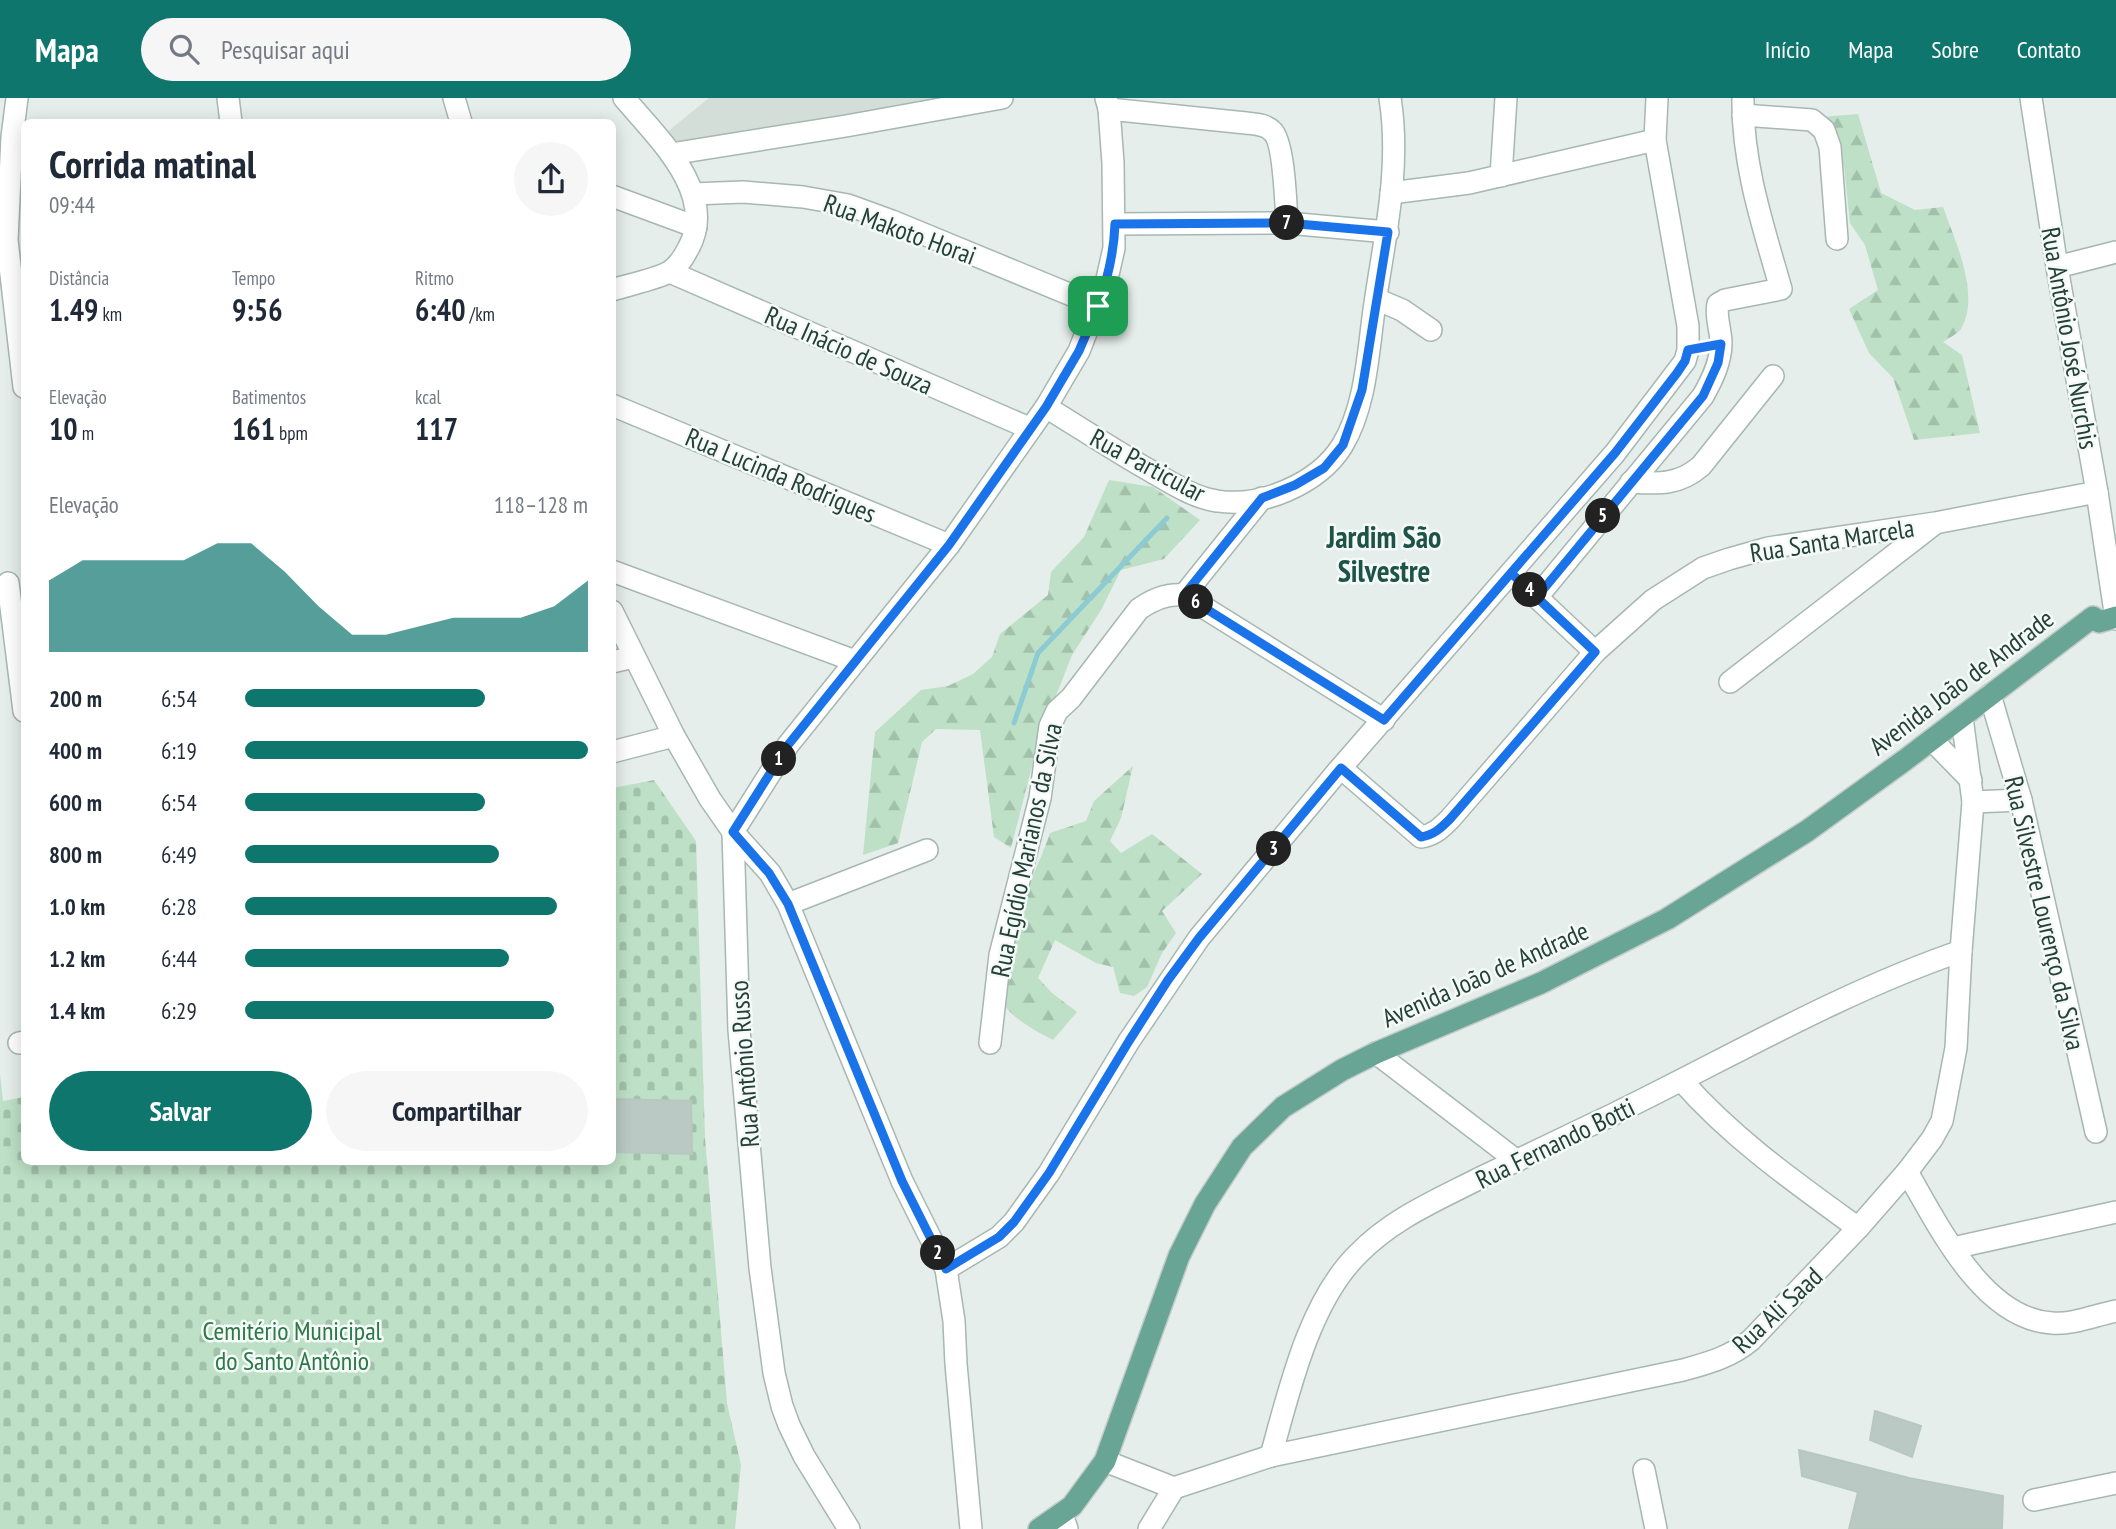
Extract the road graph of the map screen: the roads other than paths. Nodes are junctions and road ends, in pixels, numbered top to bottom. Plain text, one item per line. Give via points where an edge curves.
1 (17, 98) edge
2 (228, 98) edge
3 (624, 98) edge
4 (1002, 98) edge
5 (1390, 98) edge
6 (1506, 98) edge
7 (1657, 98) edge
8 (2031, 98) edge
9 (1108, 103) edge
10 (1743, 106) edge
11 (231, 119) edge
12 (1655, 140) junction
13 (671, 154) junction
14 (1501, 176) junction
15 (1391, 193) junction
16 (693, 194) junction
17 (616, 197) edge
18 (1287, 223) junction
19 (1115, 224) junction
20 (696, 227) junction
21 (1388, 232) junction
22 (1837, 239) dead end
23 (3, 241) edge
24 (2116, 252) edge
25 (2057, 267) junction
26 (670, 272) junction
27 (616, 289) edge
28 (1376, 299) junction
29 (1098, 306) junction
30 (20, 309) edge
31 (21, 328) edge
32 (1431, 330) dead end
33 (1721, 344) junction
34 (1688, 350) junction
35 (1773, 376) dead end
36 (616, 407) edge
37 (1046, 407) junction
38 (1029, 428) junction
39 (1631, 482) junction
40 (2097, 492) junction
41 (1262, 498) junction
42 (1935, 523) junction
43 (949, 545) junction
44 (616, 572) edge
45 (1511, 573) junction
46 (11, 584) edge
47 (1184, 595) junction
48 (1537, 597) junction
49 (2116, 618) edge
50 (616, 619) edge
51 (1595, 652) junction
52 (634, 657) junction
53 (616, 661) edge
54 (855, 661) junction
55 (21, 682) edge
56 (1730, 682) dead end
57 (1990, 695) junction
58 (1962, 717) junction
59 (1384, 720) junction
60 (674, 736) junction
61 (1932, 740) junction
62 (616, 751) edge
63 (1341, 768) junction
64 (1971, 780) junction
65 (2021, 800) junction
66 (1973, 802) junction
67 (733, 832) junction
68 (927, 850) dead end
69 (788, 904) junction
70 (1961, 951) junction
71 (990, 1043) dead end
72 (1376, 1053) junction
73 (1682, 1081) junction
74 (2096, 1132) dead end
75 (1517, 1161) junction
76 (1907, 1172) junction
77 (2116, 1212) edge
78 (1858, 1228) junction
79 (1953, 1248) junction
80 (946, 1269) junction
81 (2116, 1311) edge
82 (1271, 1456) junction
83 (1105, 1461) junction
84 (1644, 1470) dead end
85 (2116, 1483) edge
86 (1174, 1488) junction
87 (2034, 1500) dead end
88 (1065, 1522) edge
89 (849, 1529) edge
90 (971, 1529) edge
91 (1039, 1529) edge
92 (1149, 1529) edge
93 (1656, 1529) edge

1 - 23 street
2 - 11 street
3 - 13 street
4 - 13 street
5 - 15 street, Rua Particular
6 - 14 street
7 - 12 street
8 - 25 street, Rua Antônio José Nurchis
9 - 18 street via 1272,130 1279,142
9 - 19 street
10 - 22 street via 1811,120 1824,130 1830,147
10 - 33 street via 1751,182 1781,289 1721,301 1717,310
12 - 14 street
12 - 34 street via 1682,285
13 - 16 street
14 - 15 street
15 - 21 street, Rua Particular
16 - 20 street
16 - 29 street, Rua Makoto Horai via 743,192 848,205
17 - 20 street
18 - 19 street
18 - 21 street
19 - 29 street via 1114,248
20 - 26 street via 683,258
21 - 28 street, Rua Particular
23 - 30 street
24 - 25 street
25 - 40 street, Rua Antônio José Nurchis
26 - 27 street
26 - 38 street, Rua Inácio de Souza
28 - 32 street
28 - 41 street, Rua Particular via 1362,390 1347,437 1324,468
29 - 37 street via 1079,351
30 - 31 street
33 - 34 street
33 - 39 street via 1703,396
34 - 45 street via 1677,373 1615,453
35 - 39 street via 1693,473 1674,483
36 - 43 street, Rua Lucinda Rodrigues
37 - 38 street
37 - 41 street, Rua Particular via 1180,488 1216,501
38 - 43 street
39 - 48 street
40 - 42 street, Rua Santa Marcela
40 - 49 street, Rua Antônio José Nurchis
41 - 47 street
42 - 51 street, Rua Santa Marcela via 1729,558 1677,583
42 - 56 street
43 - 54 street
44 - 54 street
45 - 48 street
45 - 59 street
46 - 55 street
47 - 59 street
47 - 71 street, Rua Egídio Marianos da Silva via 1172,593 1139,609 1056,711 1041,798 1000,955
48 - 51 street
49 - 57 main road, Avenida João de Andrade via 2099,622 2093,617
50 - 52 street
51 - 63 street, Rua Santa Marcela via 1450,819 1429,836 1421,837
52 - 53 street
52 - 60 street
54 - 67 street via 788,745
57 - 58 main road, Avenida João de Andrade
57 - 65 street, Rua Silvestre Lourenço da Silva
58 - 61 main road, Avenida João de Andrade
58 - 64 street, Rua Ali Saad
59 - 63 street
60 - 62 street
60 - 67 street
61 - 64 street
61 - 72 main road, Avenida João de Andrade via 1807,831 1667,919 1541,983
63 - 80 street via 1176,969 1023,1211 999,1237
64 - 66 street, Rua Ali Saad
65 - 66 street
65 - 74 street, Rua Silvestre Lourenço da Silva
66 - 70 street, Rua Ali Saad
67 - 69 street via 769,873
67 - 89 street, Rua Antônio Russo via 739,1030 774,1373 789,1425
68 - 69 street
69 - 80 street via 902,1181
70 - 73 street, Rua Fernando Botti via 1839,1000
70 - 76 street, Rua Ali Saad via 1956,1048 1948,1097 1942,1121
72 - 75 street
72 - 83 main road, Avenida João de Andrade via 1283,1107 1242,1147 1180,1256
73 - 75 street, Rua Fernando Botti
73 - 78 street via 1732,1133
75 - 82 street, Rua Fernando Botti via 1387,1227 1356,1255 1319,1313 1294,1372
76 - 78 street, Rua Ali Saad
76 - 79 street
77 - 79 street
78 - 82 street, Rua Ali Saad via 1751,1340 1719,1360
79 - 81 street via 1995,1298 2033,1320 2053,1324
80 - 90 street
82 - 86 street, Rua Ali Saad
83 - 86 street
83 - 88 main road, Avenida João de Andrade
84 - 93 street
85 - 87 street
86 - 92 street
88 - 91 main road, Avenida João de Andrade

